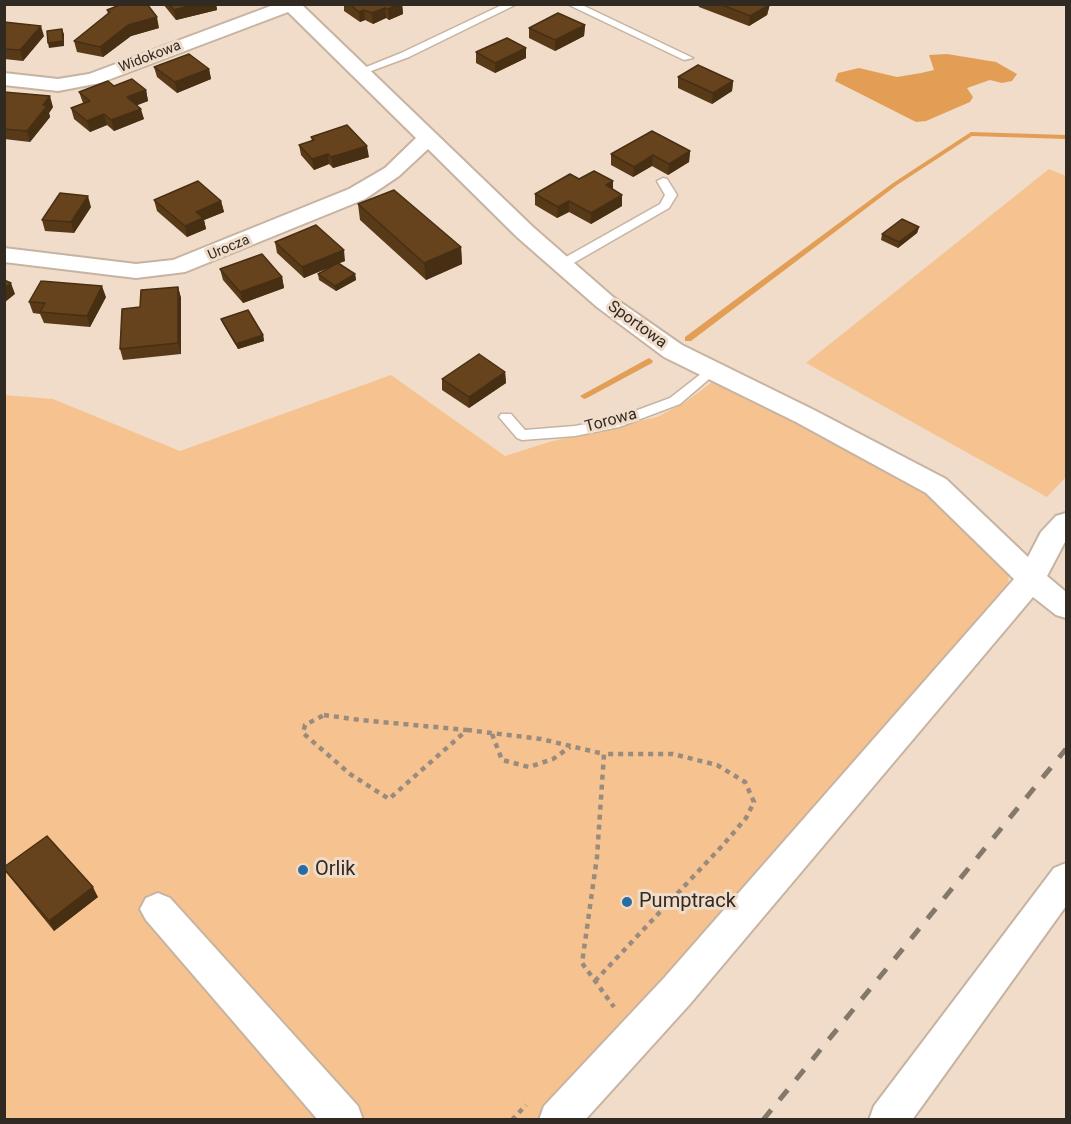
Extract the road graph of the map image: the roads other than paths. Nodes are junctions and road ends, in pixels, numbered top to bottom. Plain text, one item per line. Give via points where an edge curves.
1 (513, 4) edge
2 (571, 4) edge
3 (290, 5) edge
4 (688, 58) dead end
5 (359, 72) junction
6 (4, 79) edge
7 (428, 139) junction
8 (663, 181) dead end
9 (4, 255) edge
10 (561, 265) junction
11 (711, 370) junction
12 (506, 417) dead end
13 (1066, 523) edge
14 (1032, 578) junction
15 (1066, 607) edge
16 (1066, 879) edge
17 (158, 909) dead end
18 (344, 1119) edge
19 (558, 1119) edge
20 (888, 1119) edge

1 - 5 lane via 405,55
2 - 4 lane
3 - 5 street, Sportowa
3 - 6 street, Widokowa via 93,79 58,85
5 - 7 street, Sportowa
7 - 9 street, Urocza via 392,172 357,194 177,267 136,271
7 - 10 street, Sportowa
8 - 10 lane via 671,195 665,206
10 - 11 street, Sportowa via 673,351
11 - 12 lane, Torowa via 675,400 620,422 575,431 522,435
11 - 14 street, Sportowa via 936,486
13 - 14 street via 1051,539
14 - 15 street, Sportowa
14 - 19 street via 685,982
16 - 20 street
17 - 18 street

